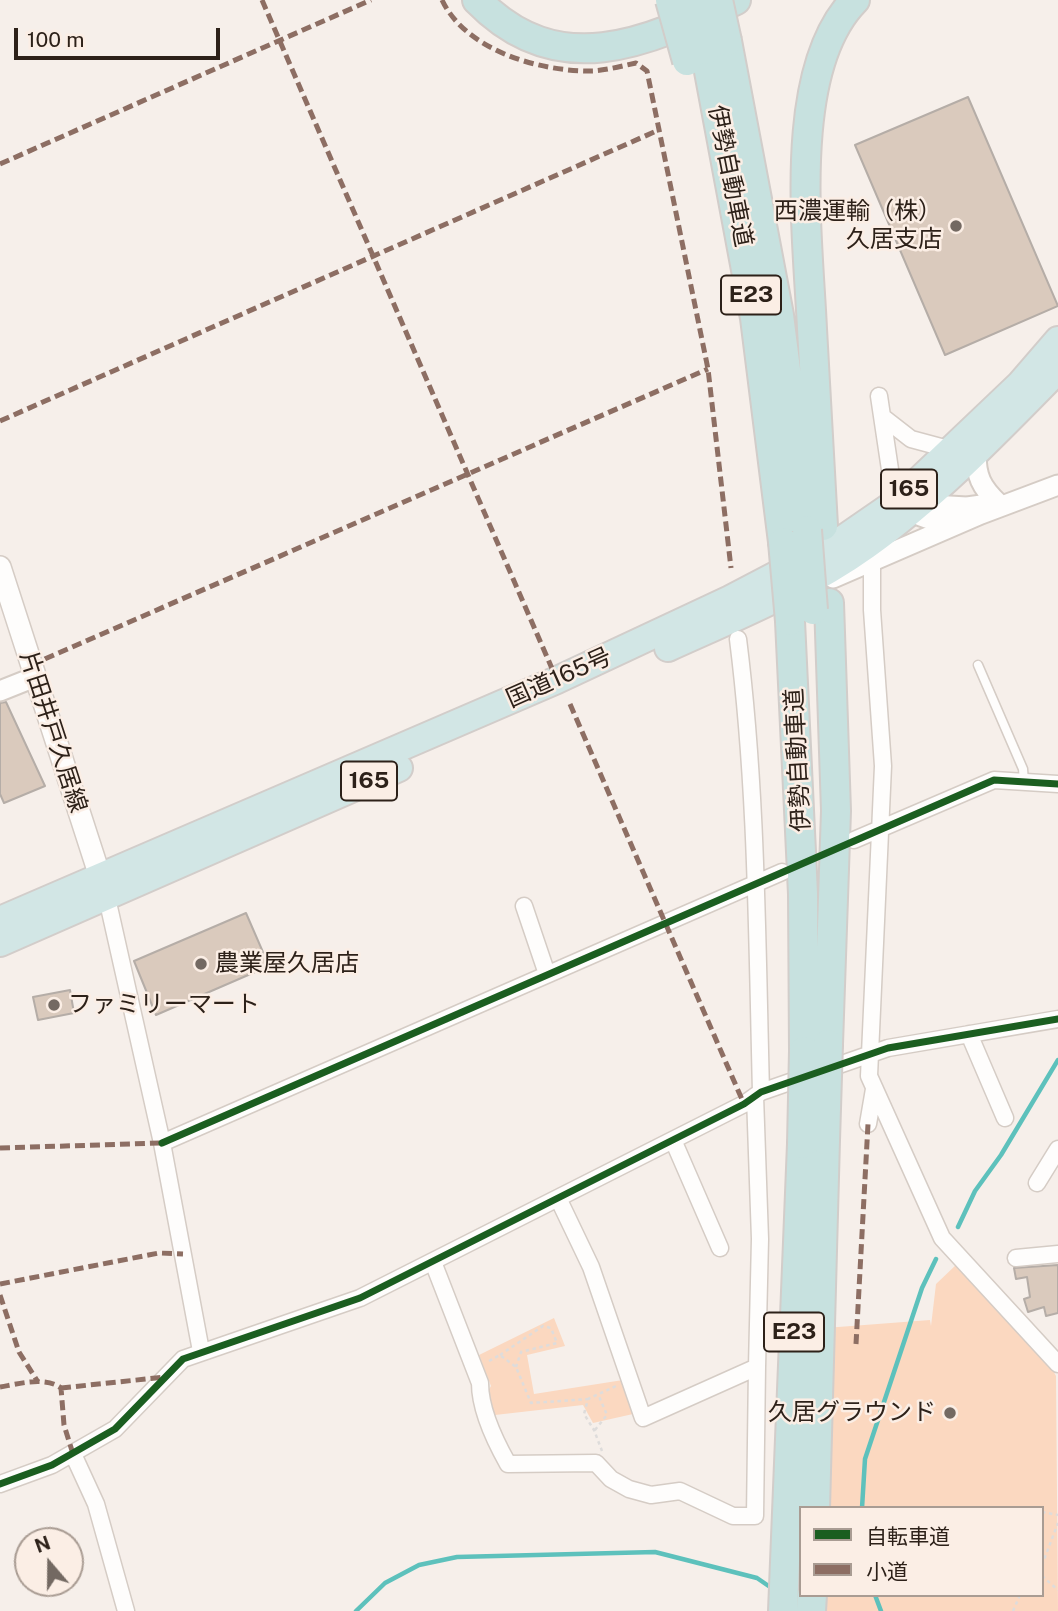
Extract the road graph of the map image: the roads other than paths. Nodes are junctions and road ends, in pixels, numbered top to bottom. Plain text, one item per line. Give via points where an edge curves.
1 (477, 0) edge
2 (501, 0) edge
3 (670, 0) edge
4 (693, 0) edge
5 (701, 0) edge
6 (718, 0) edge
7 (736, 0) edge
8 (855, 0) edge
9 (706, 50) junction
10 (1058, 340) edge
11 (1058, 370) edge
12 (879, 396) dead end
13 (884, 418) junction
14 (964, 452) junction
15 (1058, 484) edge
16 (908, 506) junction
17 (990, 508) junction
18 (804, 532) junction
19 (872, 562) junction
20 (0, 567) edge
21 (748, 612) junction
22 (738, 639) dead end
23 (978, 665) dead end
24 (35, 677) junction
25 (0, 691) edge
26 (1024, 781) junction
27 (1058, 784) edge
28 (881, 829) junction
29 (855, 840) dead end
30 (782, 872) dead end
31 (755, 886) junction
32 (104, 887) junction
33 (524, 906) dead end
34 (0, 920) edge
35 (0, 943) edge
36 (547, 974) junction
37 (1058, 1019) edge
38 (969, 1034) junction
39 (869, 1054) junction
40 (874, 1089) junction
41 (758, 1094) junction
42 (1005, 1118) dead end
43 (868, 1124) dead end
44 (673, 1140) junction
45 (814, 1142) junction
46 (162, 1143) junction
47 (1058, 1150) edge
48 (1037, 1183) dead end
49 (558, 1198) junction
50 (720, 1248) dead end
51 (1058, 1254) edge
52 (1016, 1258) dead end
53 (433, 1262) junction
54 (201, 1351) junction
55 (1058, 1364) edge
56 (757, 1367) junction
57 (73, 1454) junction
58 (0, 1485) edge
59 (815, 1506) edge
60 (124, 1610) edge
61 (783, 1611) edge

1 - 7 highway via 524,37 591,49 669,32
2 - 5 highway via 526,18 571,32 635,26
3 - 9 highway, bridge
4 - 9 highway, 伊勢自動車道, bridge
6 - 9 highway, 伊勢自動車道, bridge
8 - 18 highway via 838,21 822,56 806,159
9 - 18 highway, 伊勢自動車道 / E23 via 755,318
9 - 18 highway, 伊勢自動車道 / E23 via 779,315
10 - 14 highway, 国道165号 / 165
11 - 14 highway, 国道165号 / 165
12 - 13 street
13 - 14 street via 911,439
13 - 16 street
14 - 16 highway, 国道165号 / 165
14 - 17 street
15 - 17 street
16 - 17 street
16 - 21 highway, 国道165号 / 165 via 863,548
16 - 32 highway, 国道165号 / 165 via 730,599
17 - 19 street
18 - 45 highway, 伊勢自動車道 / E23, bridge via 828,894
19 - 21 street
19 - 28 street via 883,766
20 - 24 main road, 片田井戸久居線
21 - 32 highway, 国道165号 / 165
22 - 31 street
23 - 26 lane
24 - 25 street
24 - 32 main road, 片田井戸久居線
26 - 27 street
26 - 28 street via 994,780
28 - 29 street
28 - 39 street
30 - 31 street
31 - 36 street
31 - 41 street
32 - 34 highway, 国道165号 / 165
32 - 35 highway, 国道165号 / 165
32 - 46 street
33 - 36 street
36 - 46 street
37 - 38 street
38 - 39 street
38 - 42 street
39 - 40 street
39 - 41 street
40 - 43 street
40 - 55 street via 942,1238
41 - 44 street
41 - 56 street
44 - 49 street
44 - 50 street
45 - 59 highway, 伊勢自動車道 / E23
45 - 61 highway, 伊勢自動車道 / E23
46 - 54 street
47 - 48 street
49 - 53 street
49 - 56 street via 591,1267 643,1418
51 - 52 street
53 - 54 street via 360,1298
53 - 56 street via 508,1464 596,1463 629,1489 651,1495 680,1491 733,1516 755,1516
54 - 57 street via 183,1359 115,1429
57 - 58 street
57 - 60 street via 96,1504

